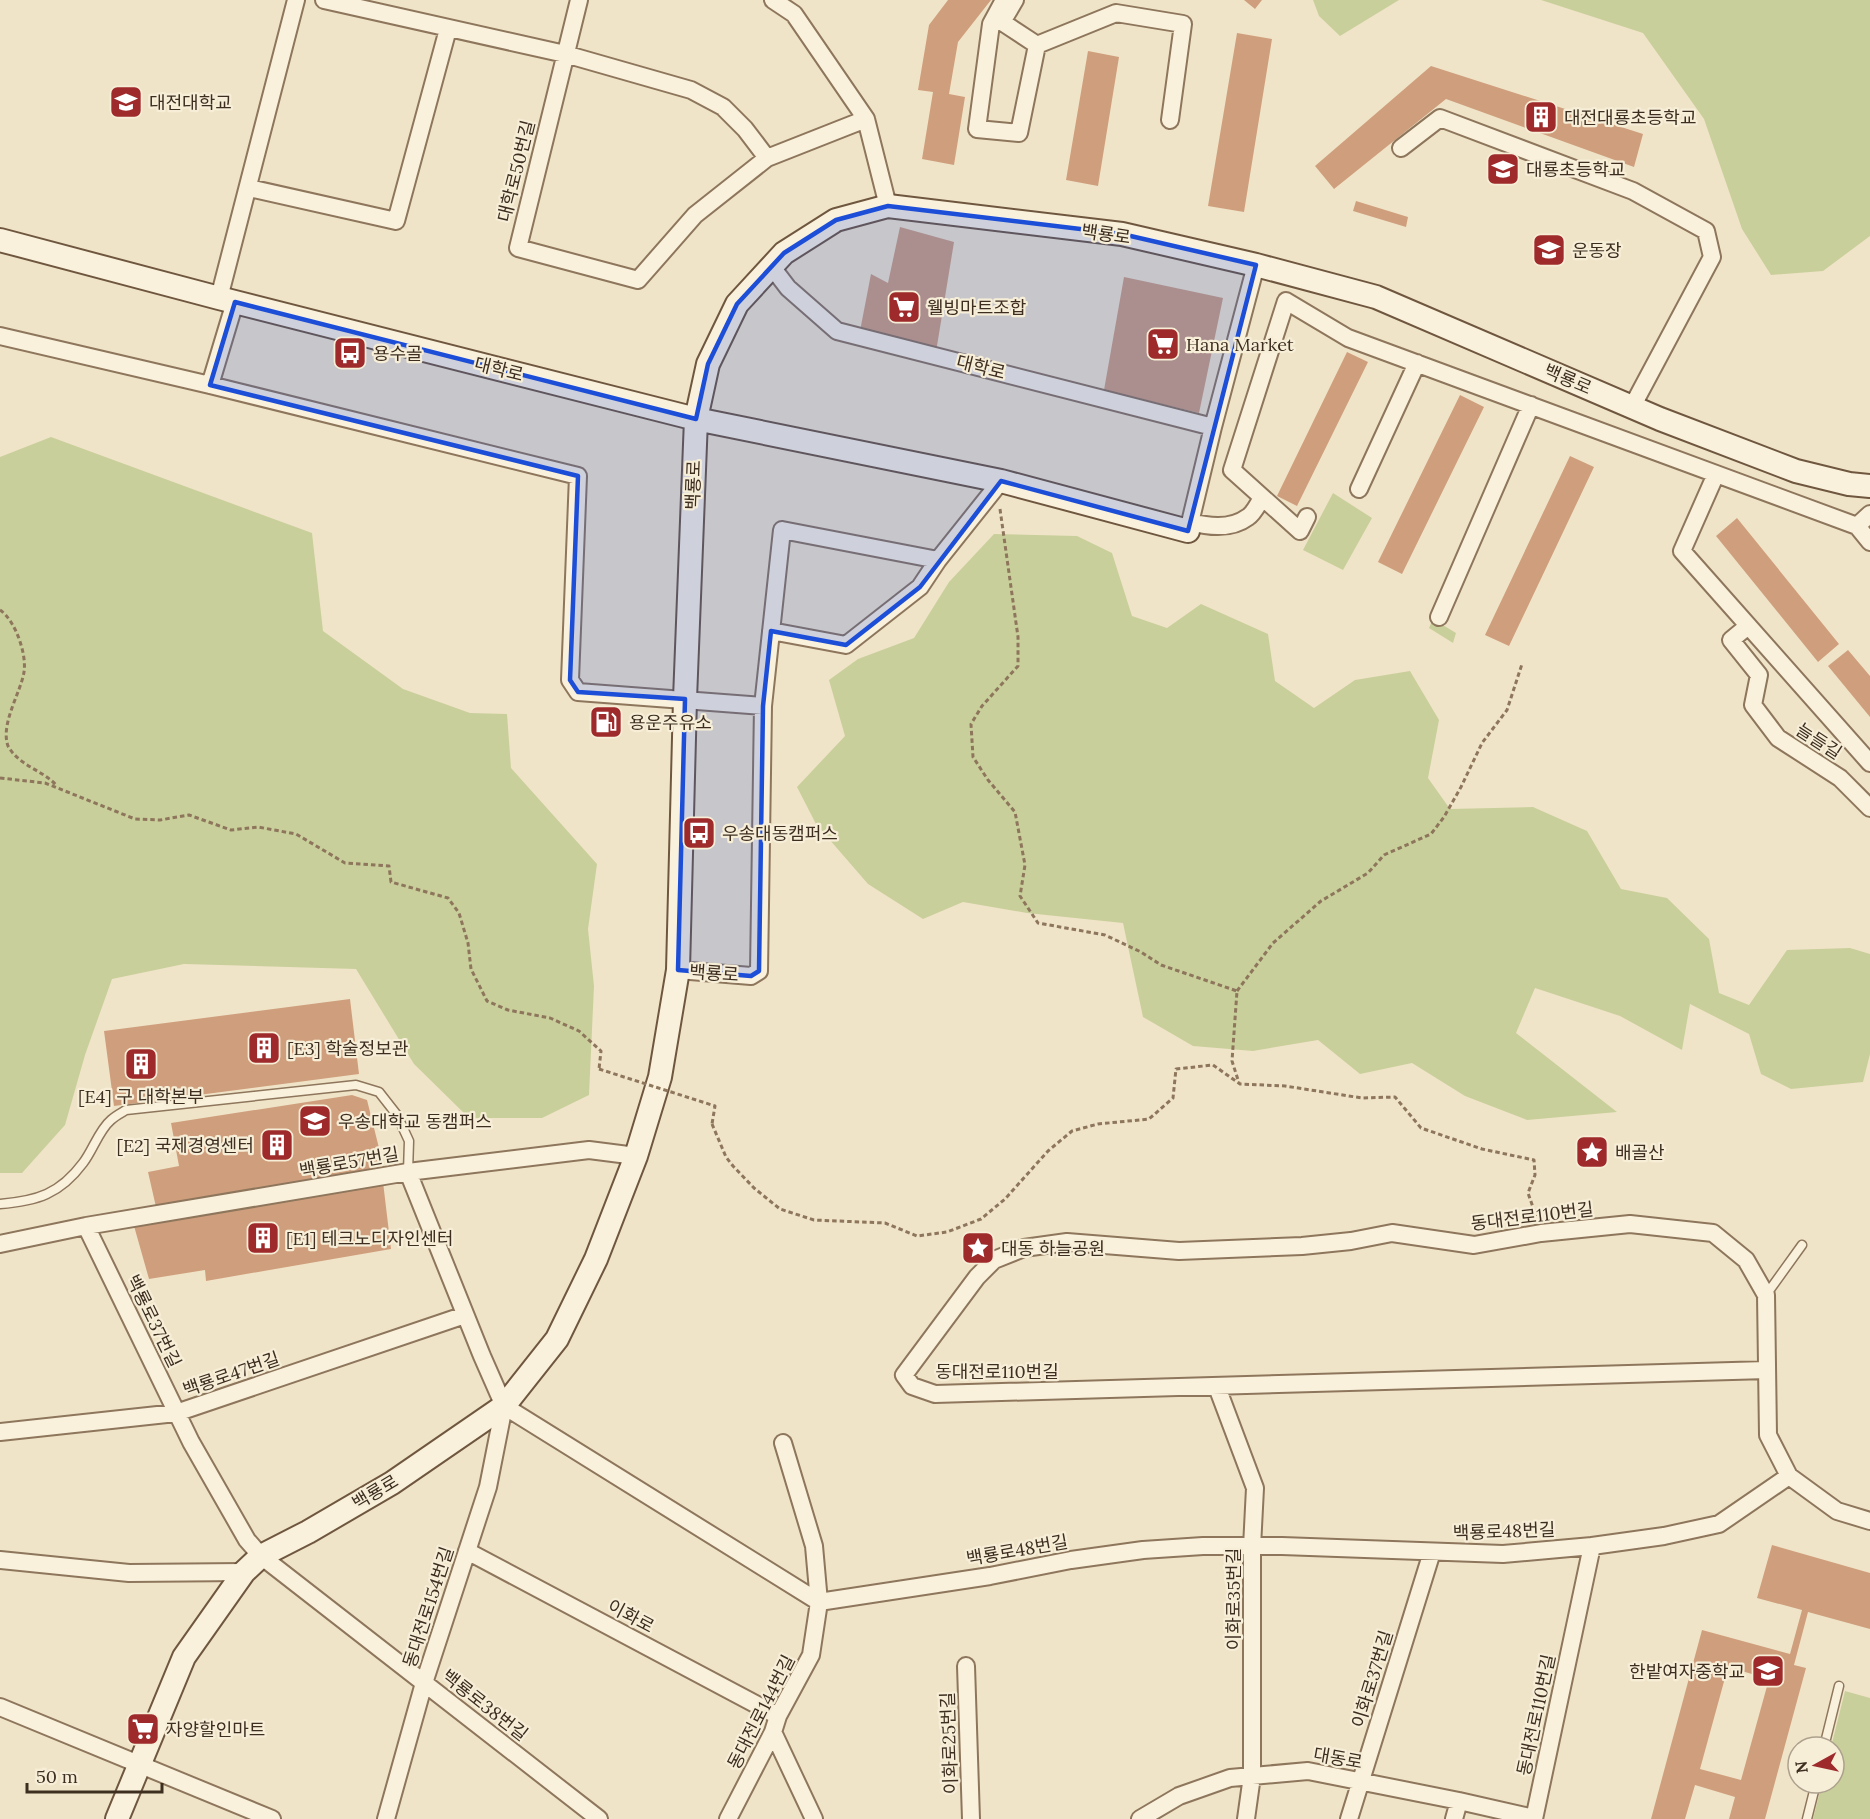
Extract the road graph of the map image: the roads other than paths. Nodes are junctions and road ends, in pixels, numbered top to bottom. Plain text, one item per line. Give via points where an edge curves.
1 (296, 0) edge
2 (324, 0) edge
3 (579, 0) edge
4 (773, 0) edge
5 (1004, 0) edge
6 (1015, 0) edge
7 (448, 29) junction
8 (1037, 45) junction
9 (565, 54) junction
10 (866, 119) junction
11 (1170, 120) dead end
12 (1401, 148) dead end
13 (767, 158) junction
14 (249, 188) junction
15 (888, 206) junction
16 (0, 240) edge
17 (1256, 265) junction
18 (772, 267) junction
19 (227, 300) junction
20 (0, 336) edge
21 (1417, 363) junction
22 (210, 385) junction
23 (1531, 405) junction
24 (1632, 407) junction
25 (696, 419) junction
26 (1213, 427) junction
27 (1716, 474) junction
28 (997, 486) junction
29 (1870, 486) edge
30 (1359, 489) dead end
31 (1262, 497) junction
32 (1870, 514) edge
33 (1307, 517) dead end
34 (1857, 526) junction
35 (1189, 527) junction
36 (1870, 542) edge
37 (938, 560) junction
38 (1439, 617) dead end
39 (1748, 626) junction
40 (771, 631) junction
41 (684, 699) junction
42 (763, 706) junction
43 (1870, 763) edge
44 (1870, 808) edge
45 (678, 970) junction
46 (636, 1156) junction
47 (408, 1172) junction
48 (1, 1204) edge
49 (86, 1226) junction
50 (0, 1244) edge
51 (1802, 1245) dead end
52 (1766, 1295) junction
53 (465, 1315) junction
54 (1767, 1370) junction
55 (1216, 1387) junction
56 (504, 1406) junction
57 (176, 1413) junction
58 (0, 1432) edge
59 (783, 1443) dead end
60 (1789, 1476) junction
61 (1870, 1521) edge
62 (1252, 1546) junction
63 (1592, 1546) junction
64 (467, 1551) junction
65 (1432, 1552) junction
66 (261, 1556) junction
67 (0, 1560) edge
68 (244, 1572) junction
69 (819, 1602) junction
70 (966, 1666) dead end
71 (424, 1683) junction
72 (1839, 1686) dead end
73 (0, 1707) edge
74 (775, 1724) junction
75 (1827, 1735) edge
76 (139, 1764) junction
77 (1252, 1776) junction
78 (1361, 1782) junction
79 (1813, 1795) edge
80 (1459, 1801) junction
81 (117, 1819) edge
82 (272, 1819) edge
83 (386, 1819) edge
84 (599, 1819) edge
85 (728, 1819) edge
86 (814, 1819) edge
87 (971, 1819) edge
88 (1140, 1819) edge
89 (1246, 1819) edge
90 (1349, 1819) edge
91 (1454, 1819) edge
92 (1534, 1819) edge
93 (1807, 1819) edge

1 - 14 street
2 - 7 street
3 - 9 street, 대학로50번길
4 - 10 street via 794,14
5 - 8 street via 991,24 977,129 1020,133
6 - 8 street via 1002,22
7 - 9 street
7 - 14 street via 396,221
8 - 11 street via 1116,13 1183,24
9 - 13 street via 691,90 723,107
9 - 13 street, 대학로50번길 via 518,248 638,280 695,215
10 - 13 street, 대학로50번길
10 - 15 street
12 - 24 street via 1440,118 1633,191 1706,231 1712,257
14 - 19 street
15 - 17 main road, 백룡로 via 1122,234
15 - 18 main road, 백룡로 via 836,220 784,253
16 - 19 main road, 대학로
17 - 24 main road, 백룡로 via 1376,297
17 - 26 street
18 - 25 main road, 백룡로 via 737,304 708,364
18 - 26 street, 대학로 via 788,288 837,331
19 - 22 street
19 - 25 main road, 대학로
20 - 22 street
21 - 23 street
21 - 30 street
21 - 31 street via 1348,338 1286,301 1232,470
22 - 41 street via 578,476 570,680 578,692
23 - 27 street
23 - 38 street
24 - 29 main road, 백룡로 via 1796,471
25 - 28 main road, 대학로
25 - 41 main road, 백룡로
26 - 35 street
27 - 34 street
27 - 39 street via 1682,551
28 - 35 main road, 대학로
28 - 37 street
31 - 33 street via 1300,531
31 - 35 street via 1250,517 1228,526
32 - 34 street
34 - 36 street
37 - 40 street via 920,587 846,645
37 - 40 street, 백룡로 via 782,530
39 - 43 street
39 - 44 street, 늘들길 via 1731,640 1759,675 1753,705 1778,738 1840,778
40 - 42 street, 백룡로
41 - 42 street
41 - 45 main road, 백룡로
42 - 45 street, 백룡로 via 759,972 751,976
45 - 46 main road, 백룡로 via 660,1077
46 - 47 street, 백룡로57번길 via 589,1150
46 - 56 main road, 백룡로 via 596,1259 557,1340
47 - 48 lane via 409,1142 397,1115 379,1092 357,1085 126,1110 109,1121 83,1163 52,1193
47 - 49 street, 백룡로57번길
47 - 53 street
49 - 50 street, 백룡로57번길
49 - 57 street, 백룡로37번길
51 - 52 lane
52 - 54 street, 동대전로110번길
52 - 55 street, 동대전로110번길 via 1746,1260 1713,1233 1629,1224 1474,1245 1392,1233 1302,1246 1179,1251 1067,1242 1024,1248 994,1260 904,1375 912,1386 935,1394
53 - 56 street
53 - 57 street, 백룡로47번길
54 - 55 street, 동대전로110번길
54 - 60 street, 동대전로110번길 via 1768,1435
55 - 62 street, 이화로35번길 via 1255,1488
56 - 64 street, 동대전로154번길 via 488,1487
56 - 66 main road, 백룡로 via 392,1483
56 - 69 street
57 - 58 street, 백룡로47번길
57 - 66 street, 백룡로37번길 via 247,1540
59 - 69 street, 동대전로144번길 via 814,1546
60 - 61 street, 동대전로110번길 via 1837,1510
60 - 63 street via 1719,1524
62 - 65 street, 백룡로48번길
62 - 69 street, 백룡로48번길 via 1143,1550
62 - 77 street, 이화로35번길
63 - 65 street, 백룡로48번길 via 1503,1554
63 - 92 street, 동대전로110번길
64 - 71 street, 동대전로154번길
64 - 74 street, 이화로
65 - 78 street, 이화로37번길
66 - 68 main road, 백룡로
66 - 71 street, 백룡로38번길
67 - 68 street via 129,1573
68 - 76 main road, 백룡로 via 184,1657
69 - 74 street, 동대전로144번길 via 811,1655
70 - 87 street, 이화로25번길
71 - 83 street, 동대전로154번길
71 - 84 street, 백룡로38번길
72 - 75 lane
73 - 76 street
74 - 85 street, 동대전로144번길
74 - 86 street
76 - 81 main road, 백룡로
76 - 82 street
77 - 78 street, 대동로 via 1308,1771
77 - 88 street, 대동로 via 1230,1778 1179,1796
77 - 89 street, 이화로35번길
78 - 80 street, 대동로
78 - 90 street, 이화로37번길
79 - 93 lane
80 - 91 street
80 - 92 street, 대동로

